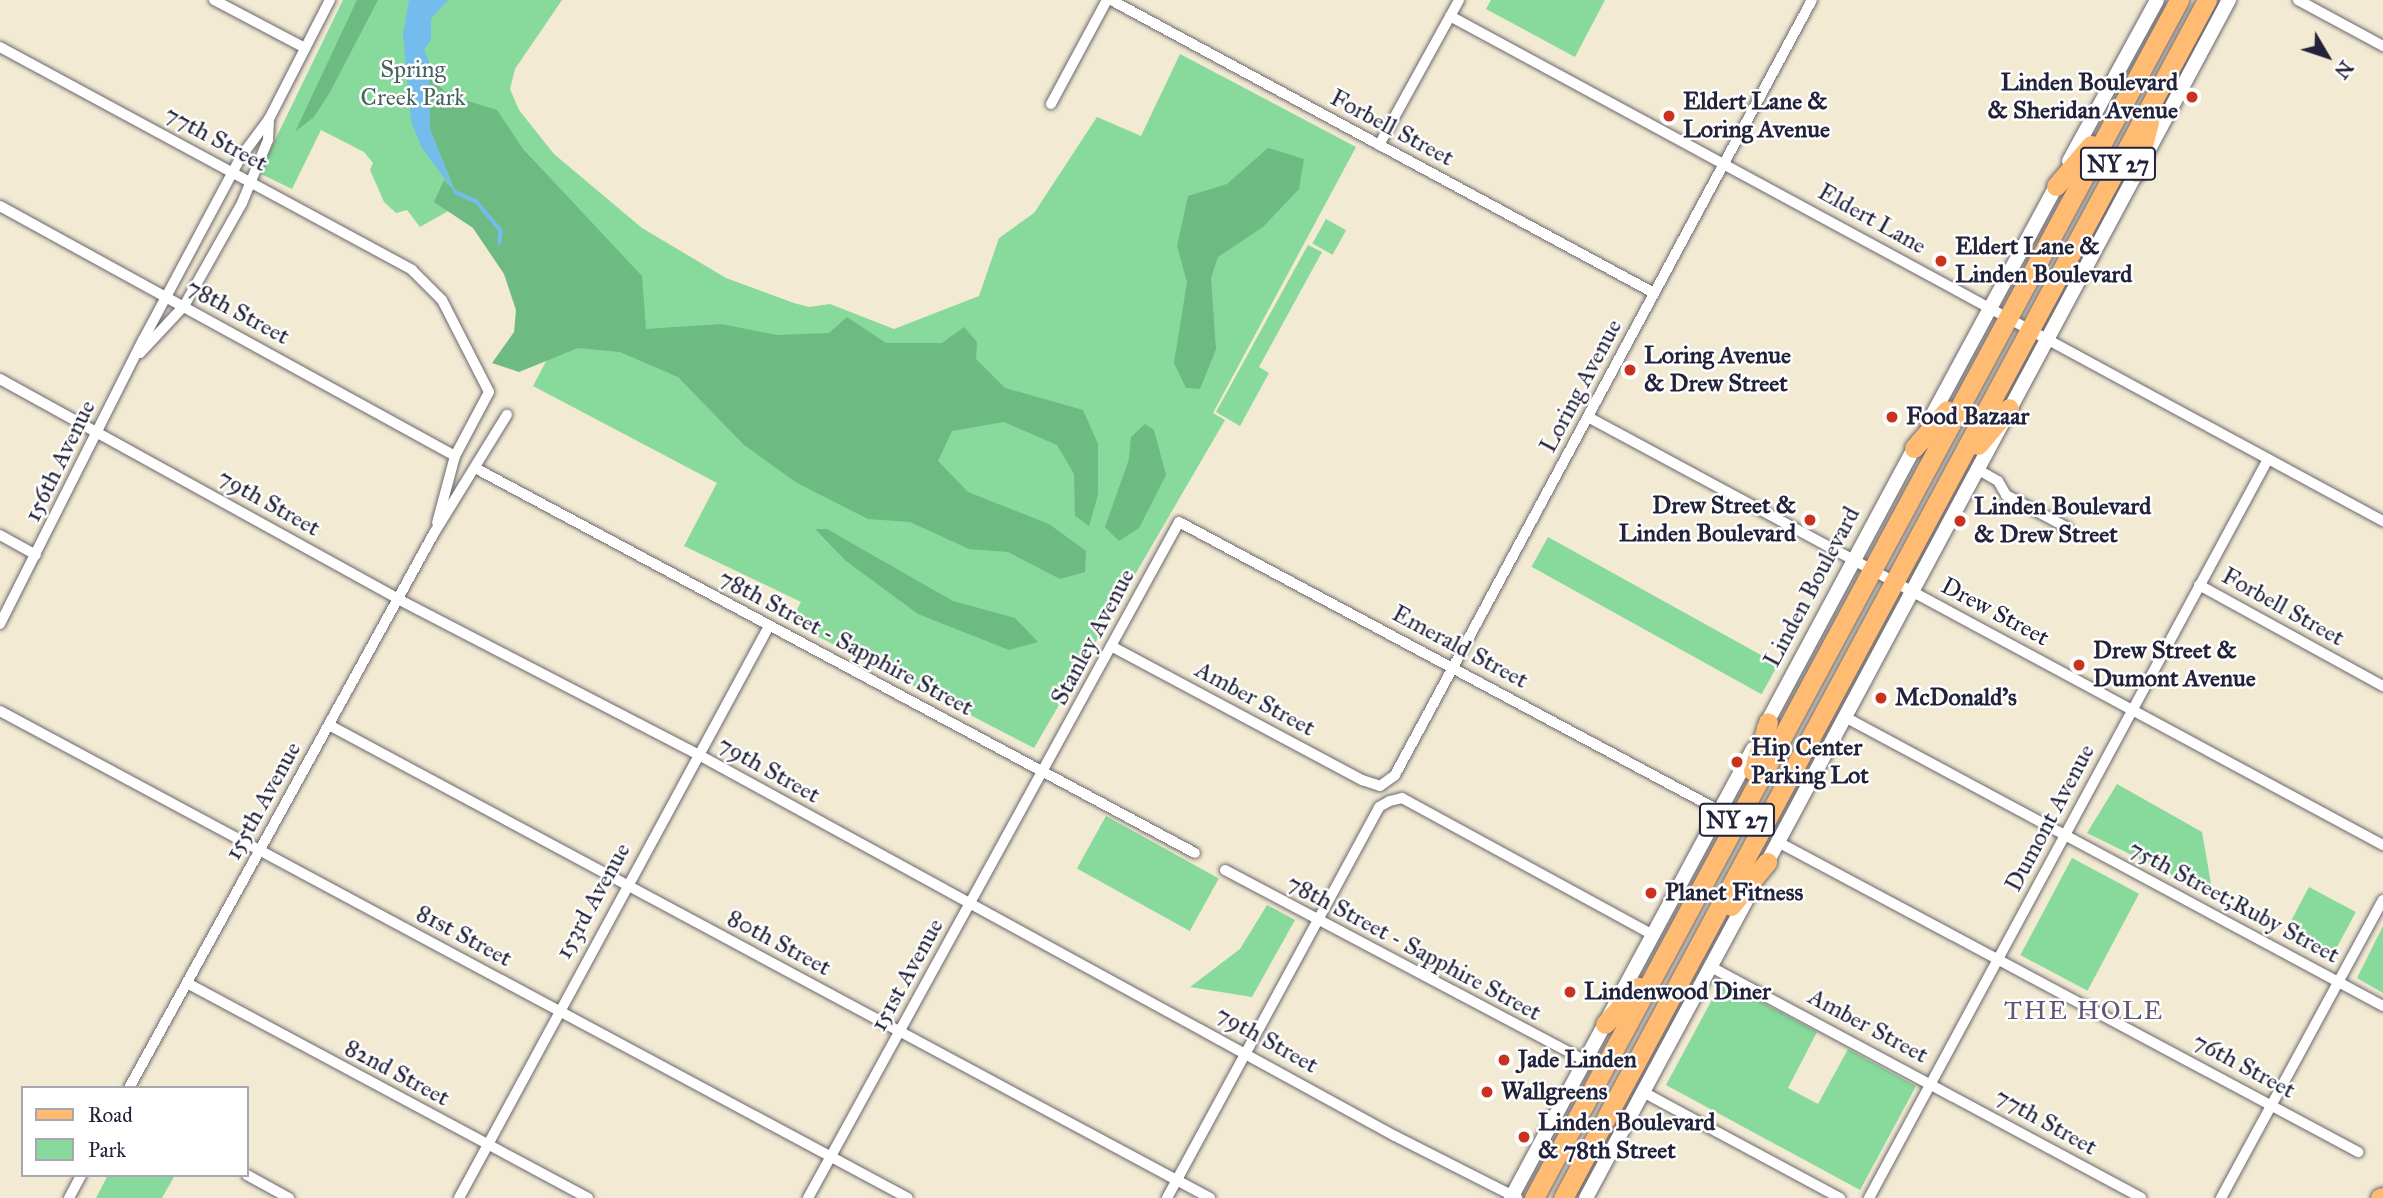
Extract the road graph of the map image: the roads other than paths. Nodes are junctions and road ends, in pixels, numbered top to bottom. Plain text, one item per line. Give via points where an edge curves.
1 (214, 0) edge
2 (330, 0) edge
3 (1109, 0) edge
4 (1459, 0) edge
5 (1812, 0) edge
6 (2157, 0) edge
7 (2179, 0) edge
8 (2207, 0) edge
9 (2229, 0) edge
10 (2298, 0) edge
11 (1450, 16) junction
12 (2383, 46) edge
13 (0, 47) edge
14 (305, 48) junction
15 (2157, 92) junction
16 (1051, 104) dead end
17 (2115, 118) junction
18 (269, 119) junction
19 (1379, 145) junction
20 (1725, 163) junction
21 (233, 172) junction
22 (2136, 172) junction
23 (250, 181) junction
24 (2056, 186) junction
25 (0, 206) edge
26 (1654, 293) junction
27 (166, 297) junction
28 (184, 306) junction
29 (1990, 308) junction
30 (2008, 317) junction
31 (2038, 333) junction
32 (138, 354) junction
33 (0, 379) edge
34 (1972, 384) junction
35 (489, 392) joint
36 (2009, 408) junction
37 (507, 415) dead end
38 (1588, 417) junction
39 (98, 433) junction
40 (1914, 448) junction
41 (455, 456) junction
42 (2268, 459) junction
43 (477, 468) junction
44 (1977, 469) junction
45 (1954, 472) junction
46 (2383, 521) edge
47 (1180, 522) joint
48 (2067, 528) dead end
49 (434, 533) junction
50 (0, 535) edge
51 (36, 555) junction
52 (1861, 564) junction
53 (2200, 585) junction
54 (1905, 587) junction
55 (398, 599) junction
56 (0, 624) edge
57 (769, 626) junction
58 (1111, 646) junction
59 (1454, 666) junction
60 (2383, 685) edge
61 (0, 710) edge
62 (2132, 710) junction
63 (1845, 717) junction
64 (1768, 722) junction
65 (329, 725) junction
66 (699, 755) junction
67 (1044, 772) junction
68 (1380, 786) joint
69 (1720, 811) junction
70 (1741, 812) junction
71 (2065, 835) junction
72 (1778, 842) junction
73 (2383, 845) edge
74 (260, 850) junction
75 (1195, 853) dead end
76 (1767, 862) junction
77 (1225, 870) dead end
78 (626, 884) junction
79 (2383, 900) edge
80 (971, 903) junction
81 (1316, 921) junction
82 (1653, 935) junction
83 (1703, 939) junction
84 (1999, 958) junction
85 (1660, 963) junction
86 (1711, 967) junction
87 (2339, 981) junction
88 (187, 983) junction
89 (2383, 1006) edge
90 (557, 1010) junction
91 (1605, 1024) junction
92 (900, 1031) junction
93 (1245, 1051) junction
94 (1585, 1061) junction
95 (1931, 1083) junction
96 (130, 1086) edge
97 (1643, 1092) junction
98 (2272, 1104) junction
99 (486, 1145) junction
100 (2358, 1152) dead end
101 (830, 1156) junction
102 (248, 1176) edge
103 (80, 1177) edge
104 (1176, 1180) junction
105 (1514, 1197) edge
106 (69, 1198) edge
107 (289, 1198) edge
108 (459, 1198) edge
109 (588, 1198) edge
110 (808, 1198) edge
111 (908, 1198) edge
112 (1167, 1198) edge
113 (1210, 1198) edge
114 (1534, 1198) edge
115 (1563, 1198) edge
116 (1586, 1198) edge
117 (1840, 1198) edge
118 (1869, 1198) edge
119 (2141, 1198) edge
120 (2221, 1198) edge

1 - 14 street
2 - 14 street, 156th Avenue
3 - 16 street
3 - 19 street, Forbell Street
4 - 11 street
5 - 20 street, Loring Avenue
6 - 24 street, Linden Boulevard
7 - 17 highway, Linden Boulevard / NY 27
8 - 15 highway, NY 27
9 - 22 street
10 - 12 street
11 - 19 street
11 - 20 street, Eldert Lane
13 - 21 street, 77th Street
14 - 18 street, 156th Avenue
15 - 22 highway
15 - 31 highway, NY 27
17 - 24 highway
17 - 30 highway, Linden Boulevard / NY 27
18 - 21 street, 156th Avenue via 255,133
18 - 23 street, 156th Avenue via 268,140
19 - 26 street, Forbell Street
20 - 26 street, Loring Avenue
20 - 29 street, Eldert Lane
21 - 23 street, 77th Street
21 - 27 street, 156th Avenue
22 - 31 street
23 - 28 street, 156th Avenue
23 - 35 street, 77th Street via 412,270 442,300
24 - 29 street, Linden Boulevard
25 - 27 street, 78th Street
26 - 38 street, Loring Avenue
27 - 28 street, 78th Street
27 - 32 street, 156th Avenue
28 - 32 street, 156th Avenue
28 - 41 street, 78th Street
29 - 30 street, Eldert Lane
29 - 40 street, Linden Boulevard
30 - 31 street, Eldert Lane
30 - 34 highway, Linden Boulevard / NY 27
31 - 36 street
31 - 42 street, Eldert Lane
31 - 45 highway, NY 27
32 - 39 street, 156th Avenue
33 - 39 street, 79th Street
34 - 40 highway
34 - 52 highway, Linden Boulevard / NY 27
35 - 41 street, 155th Avenue
36 - 44 street
36 - 45 highway
37 - 43 street, 155th Avenue
38 - 52 street, Drew Street
38 - 59 street, Loring Avenue
39 - 51 street, 156th Avenue
39 - 55 street, 79th Street
40 - 52 street, Linden Boulevard
41 - 49 street, 155th Avenue
42 - 46 street, Eldert Lane
42 - 53 street, Dumont Avenue
43 - 49 street, 155th Avenue
43 - 57 street, 78th Street - Sapphire Street
44 - 48 street via 1998,481 2006,495
44 - 54 street
45 - 54 highway, NY 27
47 - 58 street, Stanley Avenue
47 - 59 street, Emerald Street
49 - 55 street, 155th Avenue
50 - 51 street
51 - 56 street, 156th Avenue
52 - 54 street, Drew Street
52 - 64 street, Linden Boulevard
52 - 70 highway, Linden Boulevard / NY 27
53 - 60 street, Forbell Street
53 - 62 street, Dumont Avenue
54 - 62 street, Drew Street
54 - 63 street
54 - 83 highway, NY 27
55 - 65 street, 155th Avenue
55 - 66 street, 79th Street
57 - 66 street, 153rd Avenue
57 - 67 street, 78th Street - Sapphire Street
58 - 67 street, Stanley Avenue
58 - 68 street, Amber Street
59 - 68 street, Loring Avenue via 1395,775
59 - 69 street, Emerald Street
61 - 74 street, 81st Street
62 - 71 street, Dumont Avenue
62 - 73 street, Drew Street
63 - 71 street, 75th Street;Ruby Street
63 - 72 street
64 - 69 street, Linden Boulevard
64 - 70 highway
65 - 74 street, 155th Avenue
65 - 78 street, 80th Street
66 - 78 street, 153rd Avenue
66 - 80 street, 79th Street
67 - 75 street, 78th Street - Sapphire Street
67 - 80 street, 151st Avenue
69 - 82 street, Linden Boulevard
70 - 85 highway, Linden Boulevard / NY 27
71 - 84 street, Dumont Avenue
71 - 87 street, 75th Street;Ruby Street
72 - 76 street
72 - 84 street
74 - 88 street, 155th Avenue
74 - 90 street, 81st Street
76 - 83 highway
76 - 86 street
77 - 81 street, 78th Street - Sapphire Street
78 - 90 street, 153rd Avenue
78 - 92 street, 80th Street
79 - 87 street
80 - 92 street, 151st Avenue
80 - 93 street, 79th Street
81 - 82 street via 1379,807 1402,798
81 - 93 street
81 - 94 street, 78th Street - Sapphire Street
82 - 91 street, Linden Boulevard
83 - 115 highway, NY 27
84 - 95 street, Dumont Avenue
84 - 98 street, 76th Street
85 - 91 highway
85 - 114 highway, Linden Boulevard / NY 27
86 - 95 street, Amber Street
86 - 97 street
87 - 89 street, 75th Street;Ruby Street
87 - 98 street
88 - 96 street, 155th Avenue
88 - 99 street, 82nd Street
90 - 99 street, 153rd Avenue
90 - 101 street, 81st Street
91 - 94 street, Linden Boulevard
92 - 101 street, 151st Avenue
92 - 104 street, 80th Street
93 - 104 street
93 - 105 street, 79th Street
94 - 105 street, Linden Boulevard
95 - 118 street, Dumont Avenue
95 - 119 street, 77th Street
97 - 116 street
97 - 117 street
98 - 100 street, 76th Street
98 - 120 street
99 - 108 street, 153rd Avenue
99 - 109 street, 82nd Street
101 - 110 street, 151st Avenue
101 - 111 street, 81st Street
102 - 107 street
103 - 106 street
104 - 112 street
104 - 113 street, 80th Street

